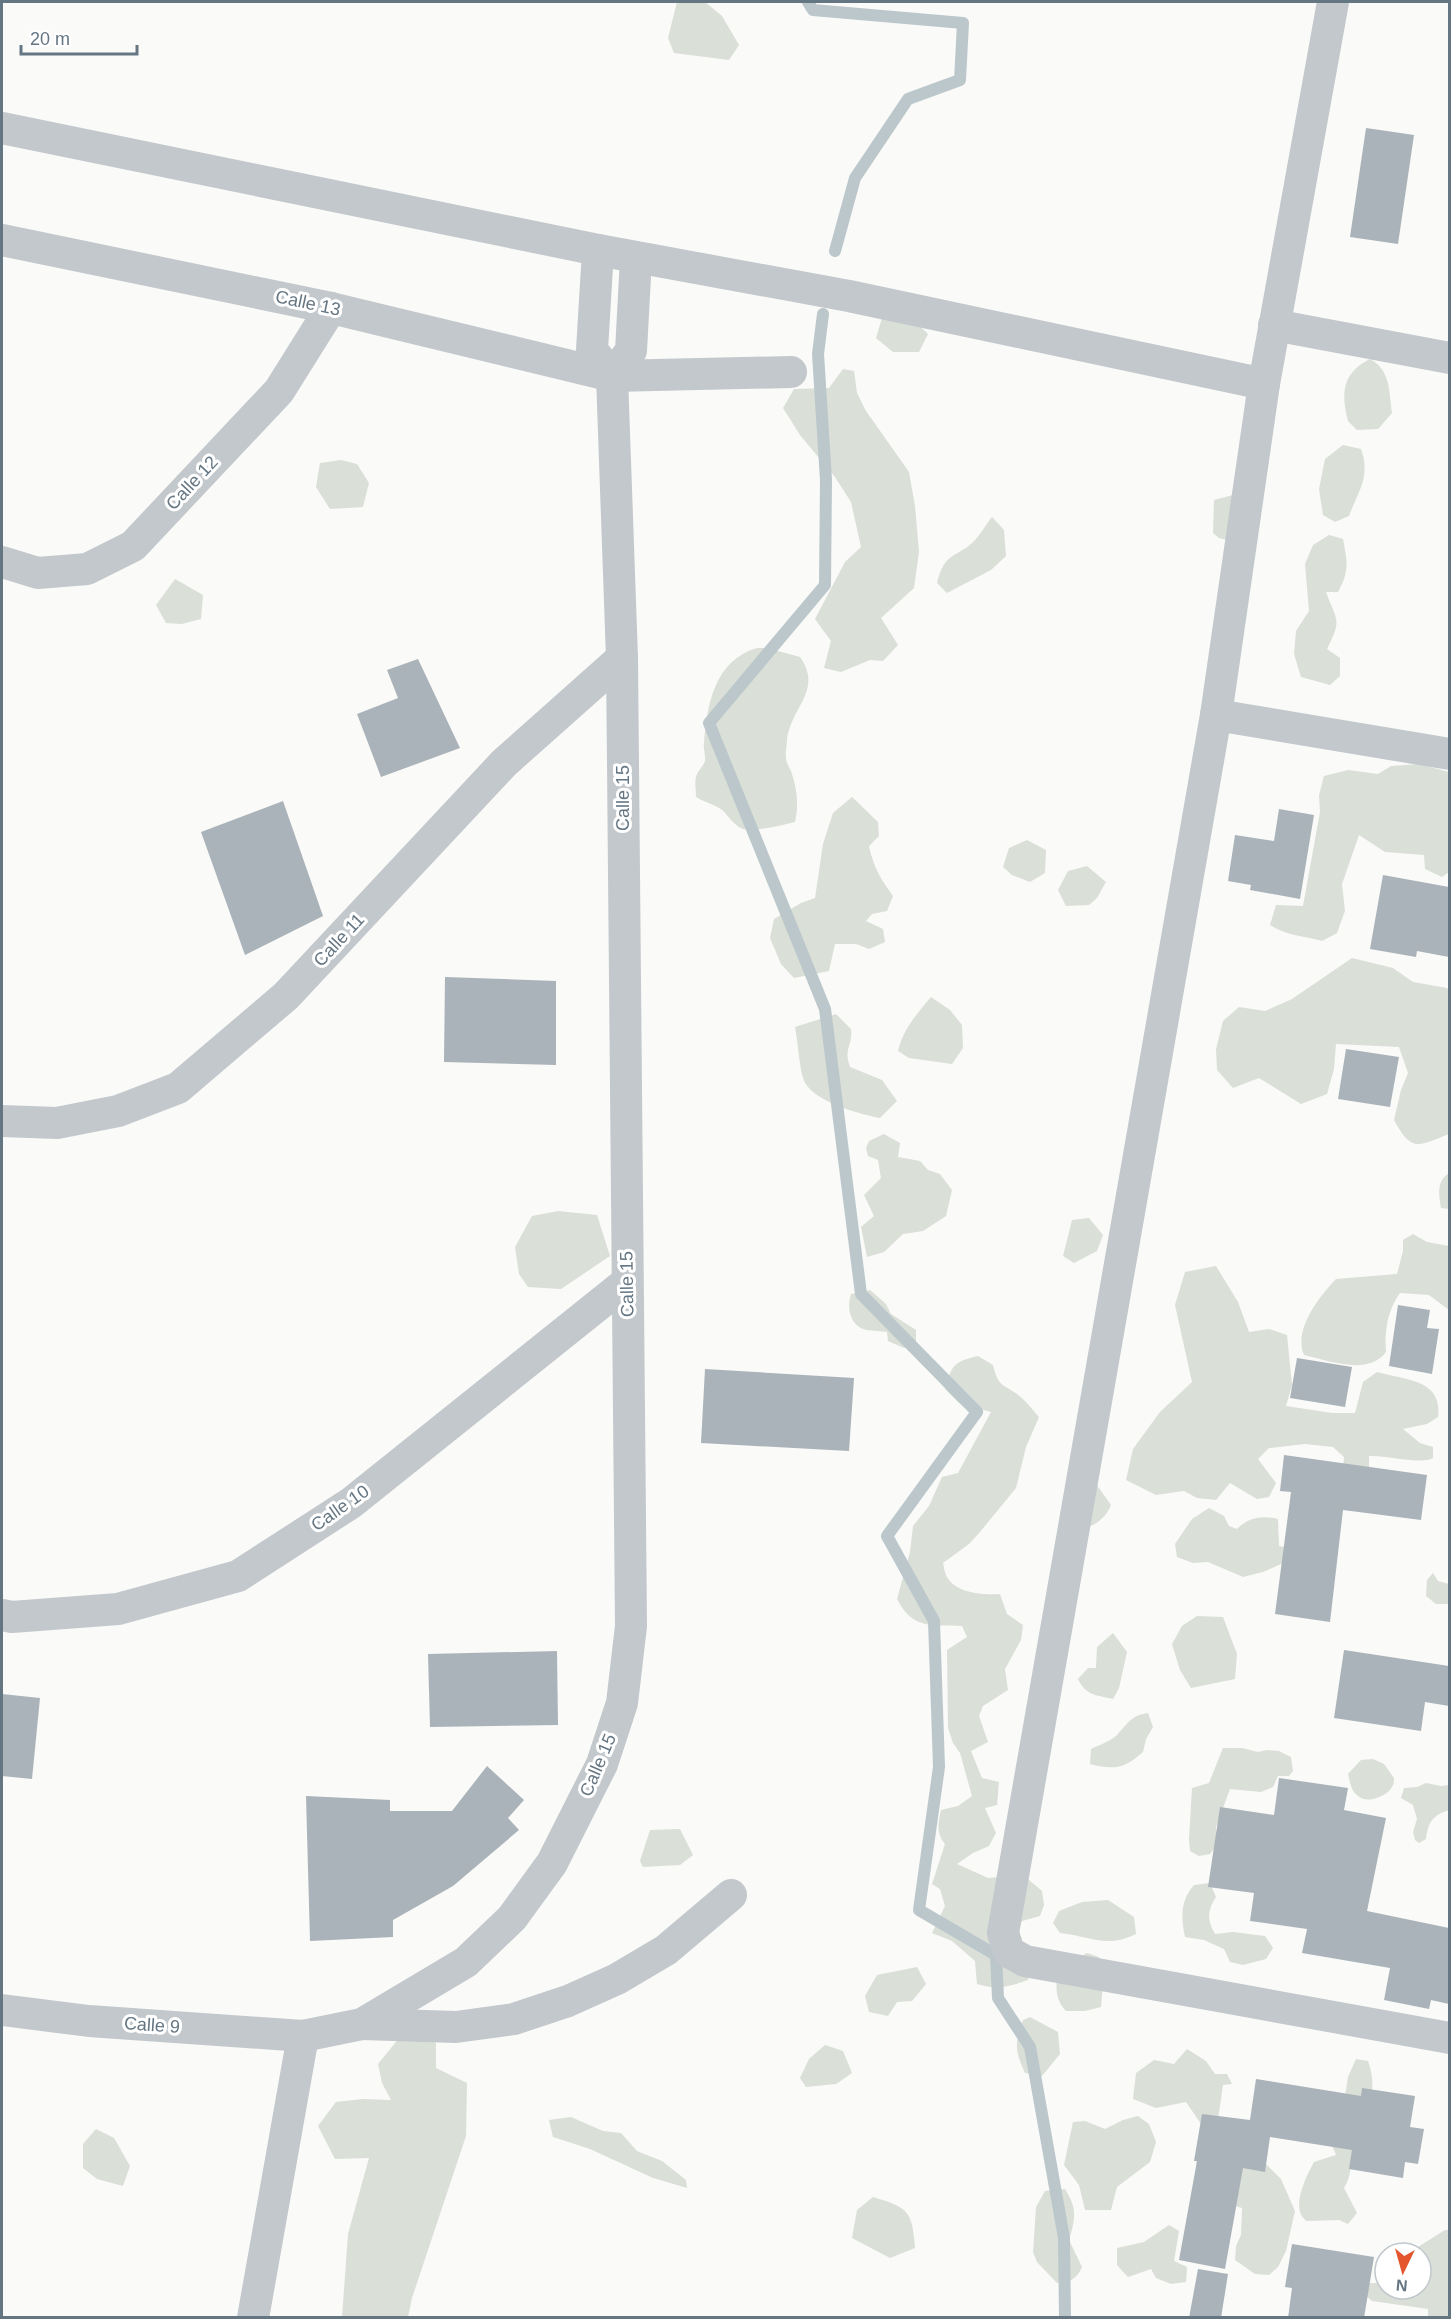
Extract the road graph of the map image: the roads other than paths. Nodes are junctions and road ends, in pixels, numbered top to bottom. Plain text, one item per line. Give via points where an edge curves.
1 (1333, 2) edge
2 (2, 128) edge
3 (2, 240) edge
4 (598, 250) junction
5 (636, 258) junction
6 (331, 308) junction
7 (1274, 325) junction
8 (1449, 358) edge
9 (791, 372) dead end
10 (612, 376) junction
11 (1264, 384) junction
12 (2, 562) edge
13 (622, 658) junction
14 (1216, 715) junction
15 (1449, 754) edge
16 (2, 1121) edge
17 (627, 1282) junction
18 (2, 1615) edge
19 (731, 1895) dead end
20 (2, 2010) edge
21 (362, 2024) junction
22 (303, 2036) junction
23 (1449, 2038) edge
24 (253, 2318) edge

1 - 7 street
2 - 4 street
3 - 6 street, Calle 13
4 - 5 street
4 - 10 street via 592,350
5 - 10 street via 631,351
5 - 11 street via 849,296
6 - 10 street, Calle 13
6 - 12 street, Calle 12 via 279,391 133,546 87,569 38,573
7 - 8 street
7 - 11 street
9 - 10 street, Calle 13
10 - 13 street, Calle 15
11 - 14 street
13 - 16 street, Calle 11 via 504,763 286,996 178,1088 118,1111 57,1123
13 - 17 street, Calle 15
14 - 15 street
14 - 23 street via 1003,1933 1009,1952 1025,1960
17 - 18 street, Calle 10 via 351,1503 238,1576 118,1609
17 - 21 street, Calle 15 via 631,1626 622,1703 602,1764 552,1863 512,1918 466,1962
19 - 21 street via 666,1950 568,2001 514,2019 456,2027
20 - 22 street, Calle 9 via 89,2021
21 - 22 street, Calle 15
22 - 24 street

